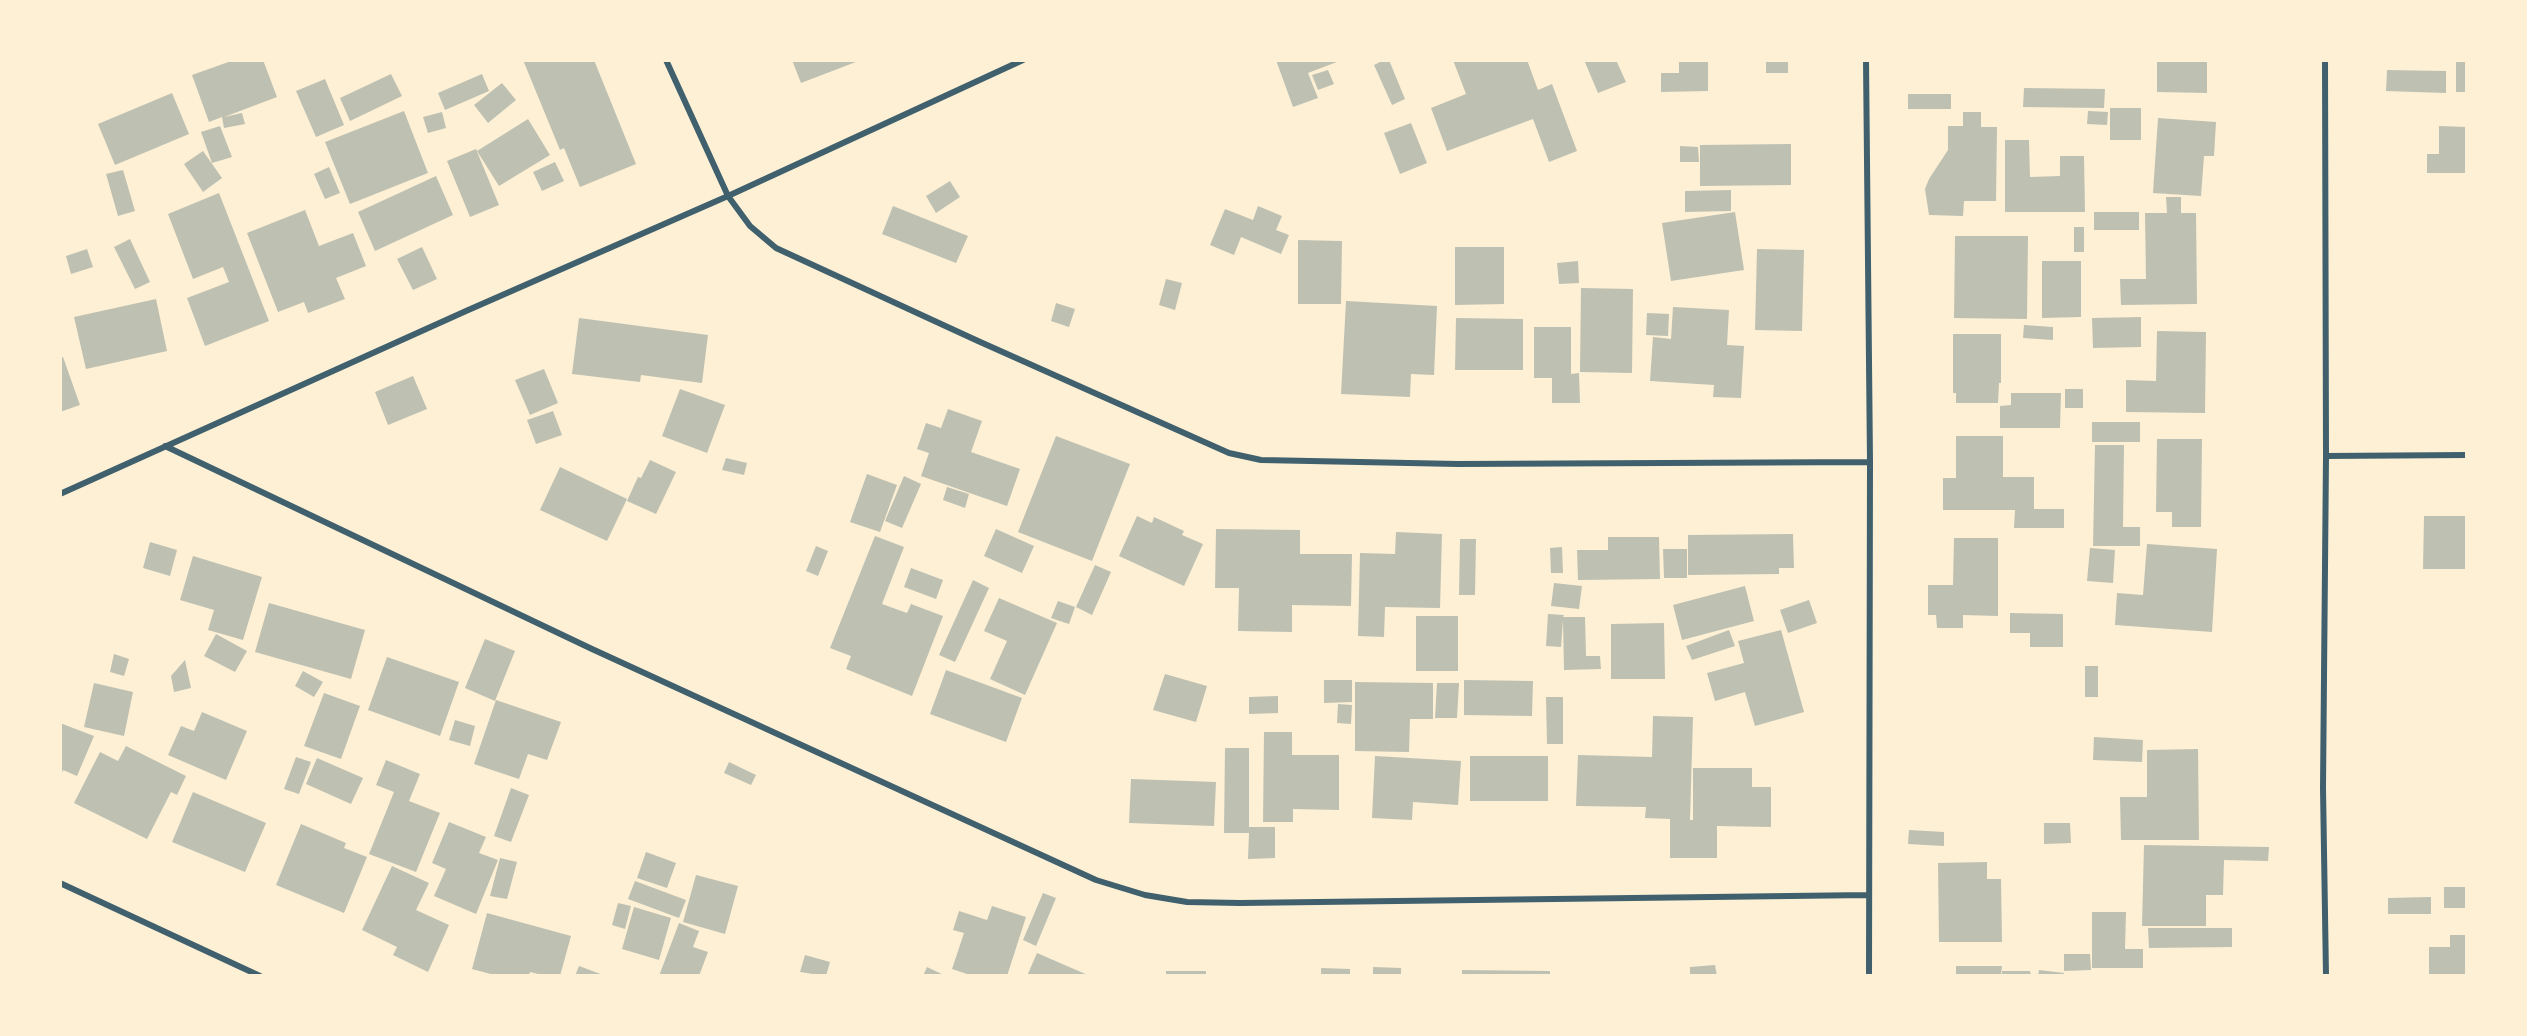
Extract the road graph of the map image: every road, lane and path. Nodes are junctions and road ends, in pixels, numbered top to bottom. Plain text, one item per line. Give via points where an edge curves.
1 (666, 60) edge
2 (1023, 60) edge
3 (1866, 60) edge
4 (2325, 60) edge
5 (728, 196) junction
6 (165, 446) junction
7 (2467, 454) edge
8 (2326, 456) junction
9 (1870, 462) junction
10 (60, 494) edge
11 (60, 883) edge
12 (1868, 895) junction
13 (260, 976) edge
14 (1869, 976) edge
15 (2326, 976) edge

1 - 5 street
2 - 5 street
3 - 9 street
4 - 8 street
5 - 6 street
5 - 9 street via 750,225 777,248 1229,453 1261,460 1379,463
6 - 10 street
6 - 12 street via 603,654 1096,880 1144,895 1187,902 1240,903
7 - 8 street
8 - 15 street
9 - 12 street
11 - 13 street
12 - 14 street

